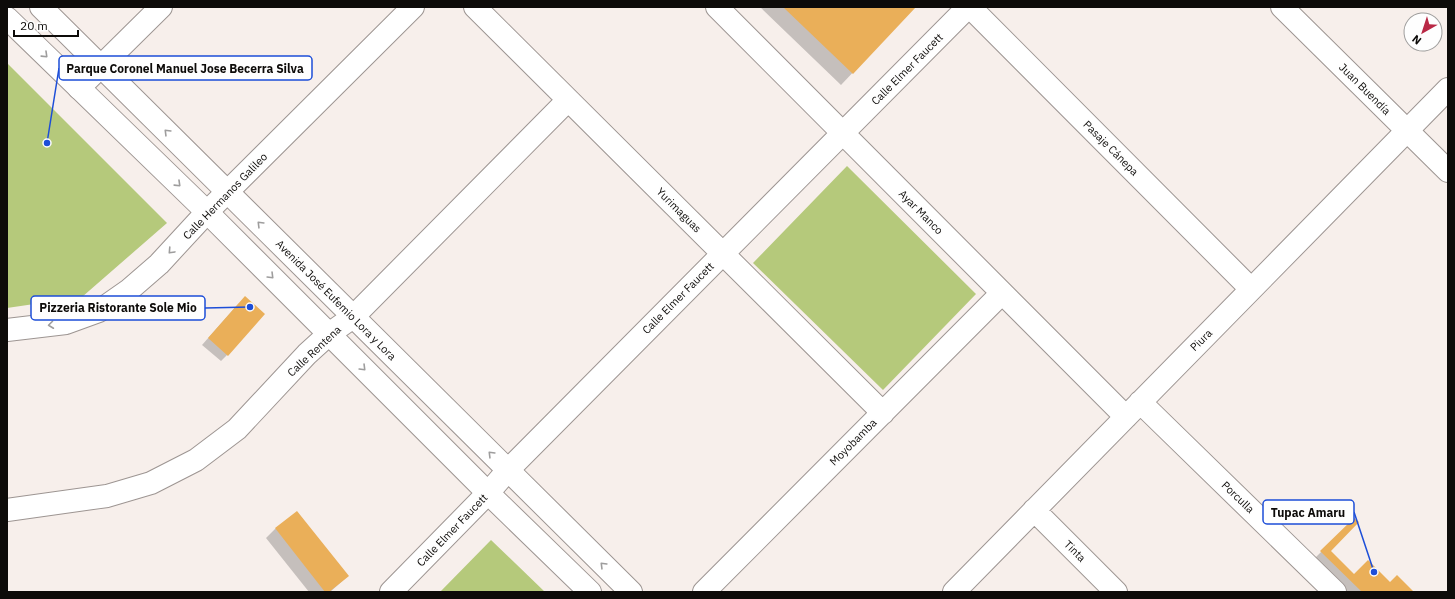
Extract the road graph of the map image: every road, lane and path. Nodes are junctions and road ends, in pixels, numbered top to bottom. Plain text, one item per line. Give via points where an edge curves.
1 (41, 7) edge
2 (161, 7) edge
3 (413, 7) edge
4 (475, 7) edge
5 (717, 7) edge
6 (969, 7) edge
7 (1282, 7) edge
8 (7, 18) edge
9 (101, 67) junction
10 (79, 88) junction
11 (1448, 89) edge
12 (568, 100) junction
13 (1407, 131) junction
14 (842, 133) junction
15 (1448, 171) edge
16 (228, 192) junction
17 (207, 212) junction
18 (723, 254) junction
19 (1251, 289) junction
20 (1002, 293) junction
21 (353, 316) junction
22 (7, 330) edge
23 (329, 334) junction
24 (1133, 409) junction
25 (883, 413) junction
26 (508, 470) junction
27 (488, 493) junction
28 (7, 510) edge
29 (1034, 510) junction
30 (391, 592) edge
31 (590, 592) edge
32 (631, 592) edge
33 (704, 592) edge
34 (954, 592) edge
35 (1116, 592) edge
36 (1335, 592) edge

1 - 9 street, Avenida José Eufemio Lora y Lora
2 - 9 street
3 - 16 street, Calle Hermanos Galileo
4 - 12 street, Yurimaguas
5 - 14 street, Ayar Manco
6 - 14 street, Calle Elmer Faucett
6 - 19 street, Pasaje Cánepa
7 - 13 street, Juan Buendía
8 -> 10 street
9 - 10 street
16 -> 9 street, Avenida José Eufemio Lora y Lora
10 -> 17 street
11 - 13 street, Piura
12 - 18 street, Yurimaguas
12 - 21 street, Calle Rentena
13 - 15 street, Juan Buendía
13 - 19 street, Piura
14 - 18 street, Calle Elmer Faucett
14 - 20 street, Ayar Manco
16 - 17 street, Calle Hermanos Galileo
21 -> 16 street, Avenida José Eufemio Lora y Lora
17 -> 22 street, Calle Hermanos Galileo via 159,264 99,311 66,323
17 -> 23 street
18 - 25 street, Yurimaguas
18 - 26 street, Calle Elmer Faucett
19 - 24 street, Piura
20 - 24 street, Ayar Manco
20 - 25 street, Moyobamba
21 - 23 street, Calle Rentena
26 -> 21 street, Avenida José Eufemio Lora y Lora
23 -> 27 street
23 - 28 street, Calle Rentena via 237,429 196,460 151,483 107,496
24 - 29 street, Piura
24 - 36 street, Porculla
25 - 33 street, Moyobamba
26 - 27 street, Calle Elmer Faucett
32 -> 26 street, Avenida José Eufemio Lora y Lora
27 - 30 street, Calle Elmer Faucett
27 - 31 street
29 - 34 street, Piura
29 - 35 street, Tinta

